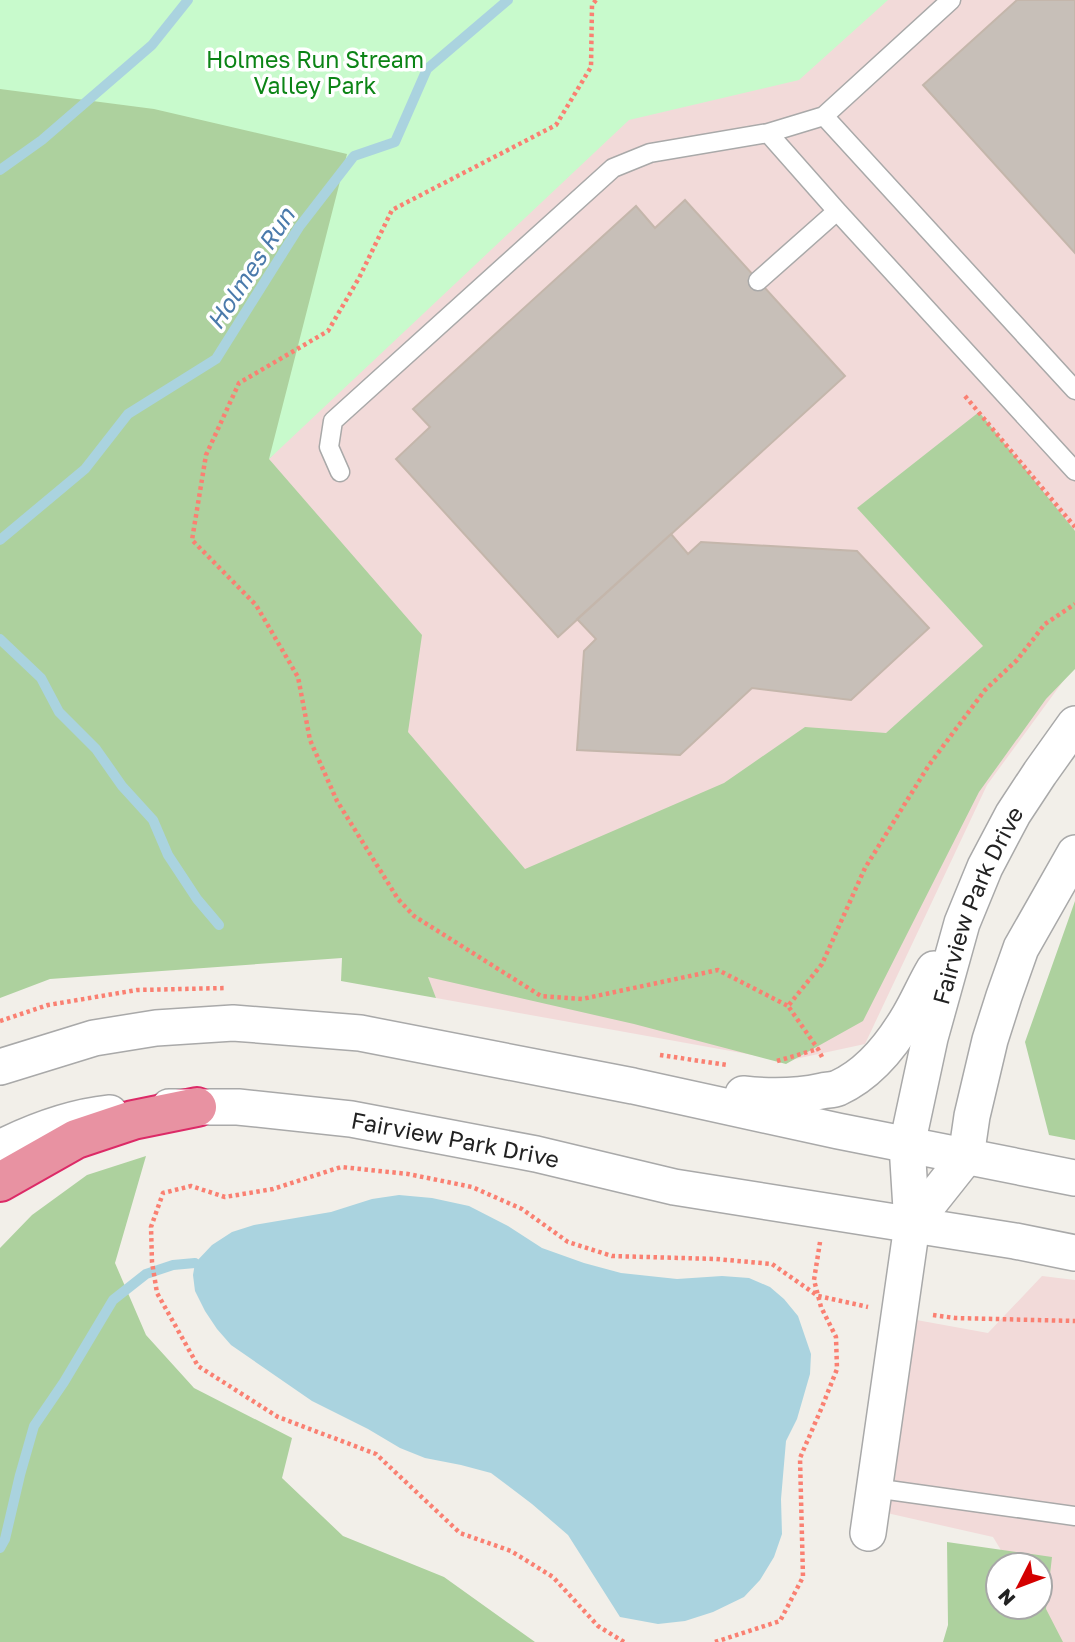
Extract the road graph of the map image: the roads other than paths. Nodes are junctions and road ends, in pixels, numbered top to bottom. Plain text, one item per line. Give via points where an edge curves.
1 (951, 0) edge
2 (824, 116) junction
3 (768, 133) junction
4 (836, 211) junction
5 (758, 281) dead end
6 (1075, 390) edge
7 (1074, 467) edge
8 (340, 472) dead end
9 (1075, 724) edge
10 (1075, 853) edge
11 (971, 901) junction
12 (0, 1068) edge
13 (633, 1086) junction
14 (197, 1107) junction
15 (907, 1145) junction
16 (0, 1147) edge
17 (966, 1157) junction
18 (1075, 1178) edge
19 (0, 1182) edge
20 (912, 1225) junction
21 (1075, 1253) edge
22 (874, 1488) junction
23 (1075, 1516) edge
24 (868, 1533) dead end

1 - 2 lane
2 - 3 lane
2 - 6 lane
3 - 4 lane
3 - 8 lane via 650,153 613,168 333,421 329,447
4 - 5 lane
4 - 7 lane
9 - 11 street, Fairview Park Drive via 1013,814
10 - 17 street via 1021,948 990,1040
11 - 13 street via 896,1036 880,1057 837,1088 772,1097
11 - 15 street, Fairview Park Drive via 940,1000
12 - 13 street via 94,1038 233,1023 360,1033
13 - 15 street
14 - 16 street, Fairview Park Drive via 95,1115 32,1132
14 - 19 highway via 133,1120 76,1139
14 - 20 street, Fairview Park Drive via 351,1119 536,1154 674,1187
15 - 17 street
15 - 20 street, Fairview Park Drive
17 - 18 street
17 - 20 street, Fairview Park Drive
20 - 21 street, Fairview Park Drive
20 - 22 street, Fairview Park Drive
22 - 23 lane
22 - 24 street, Fairview Park Drive

